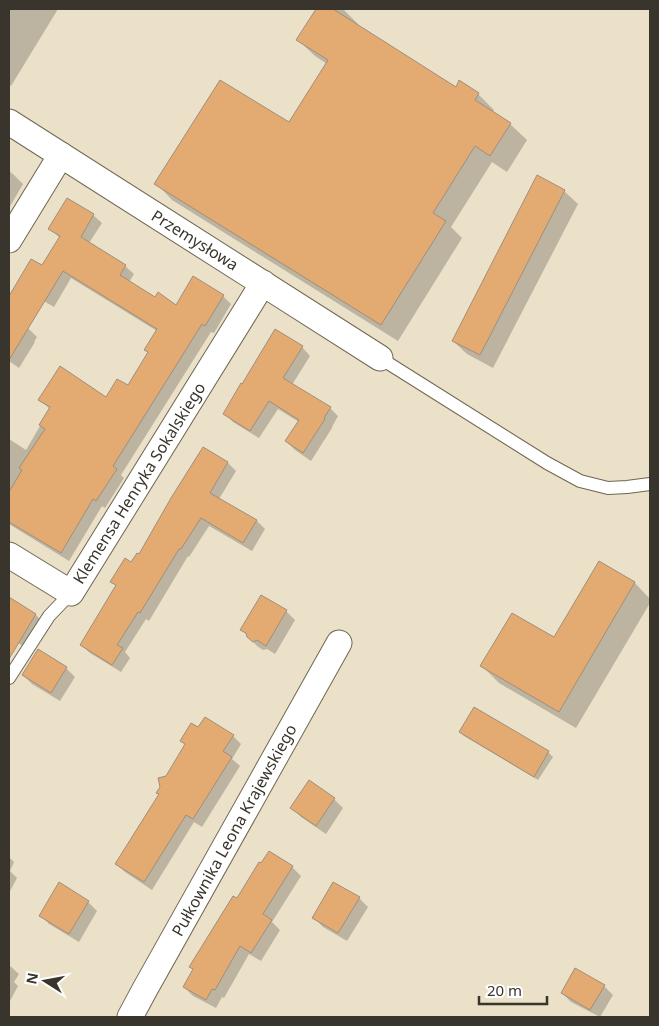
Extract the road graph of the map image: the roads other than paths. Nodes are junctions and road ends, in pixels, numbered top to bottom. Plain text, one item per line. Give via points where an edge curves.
1 (9, 122) edge
2 (61, 155) junction
3 (9, 240) edge
4 (263, 283) junction
5 (380, 358) joint
6 (650, 484) edge
7 (9, 555) edge
8 (71, 593) junction
9 (339, 643) dead end
10 (9, 678) edge
11 (130, 1017) edge

1 - 2 street, Przemysłowa
2 - 3 street
2 - 4 street, Przemysłowa
4 - 5 street, Przemysłowa
4 - 8 street, Klemensa Henryka Sokalskiego
5 - 6 lane via 580,481 608,488
7 - 8 street
8 - 10 lane, Klemensa Henryka Sokalskiego via 49,616
9 - 11 street, Pułkownika Leona Krajewskiego

